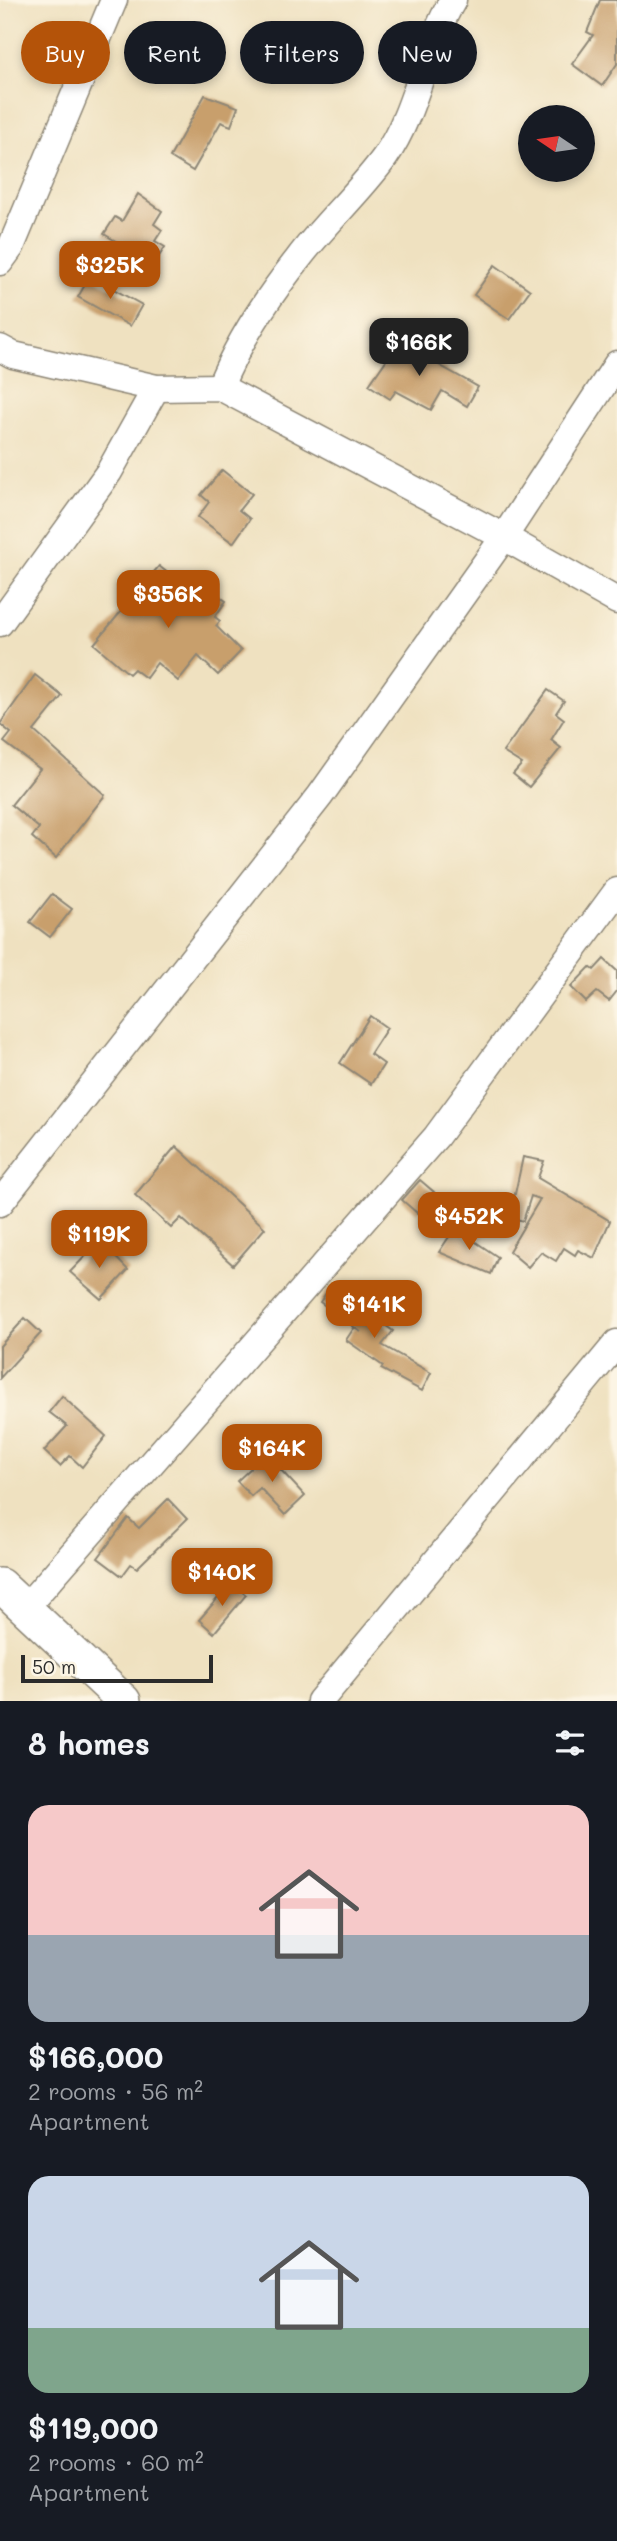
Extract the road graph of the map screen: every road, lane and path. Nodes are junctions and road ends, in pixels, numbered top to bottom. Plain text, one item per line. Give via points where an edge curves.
1 (114, 0) edge
2 (453, 0) edge
3 (0, 262) edge
4 (0, 348) edge
5 (617, 364) edge
6 (220, 387) junction
7 (156, 388) junction
8 (504, 537) junction
9 (617, 601) edge
10 (0, 623) edge
11 (617, 891) edge
12 (0, 1203) edge
13 (617, 1343) edge
14 (0, 1585) edge
15 (25, 1608) junction
16 (124, 1701) edge
17 (320, 1701) edge

1 - 3 street via 11,247
2 - 6 street via 435,30 409,114 385,156 297,259 231,360
4 - 7 street via 13,355
5 - 8 street
6 - 7 street
6 - 8 street
7 - 10 street via 109,472
8 - 9 street
8 - 12 street via 320,796
11 - 15 street via 436,1137
13 - 17 street
14 - 15 street
15 - 16 street

